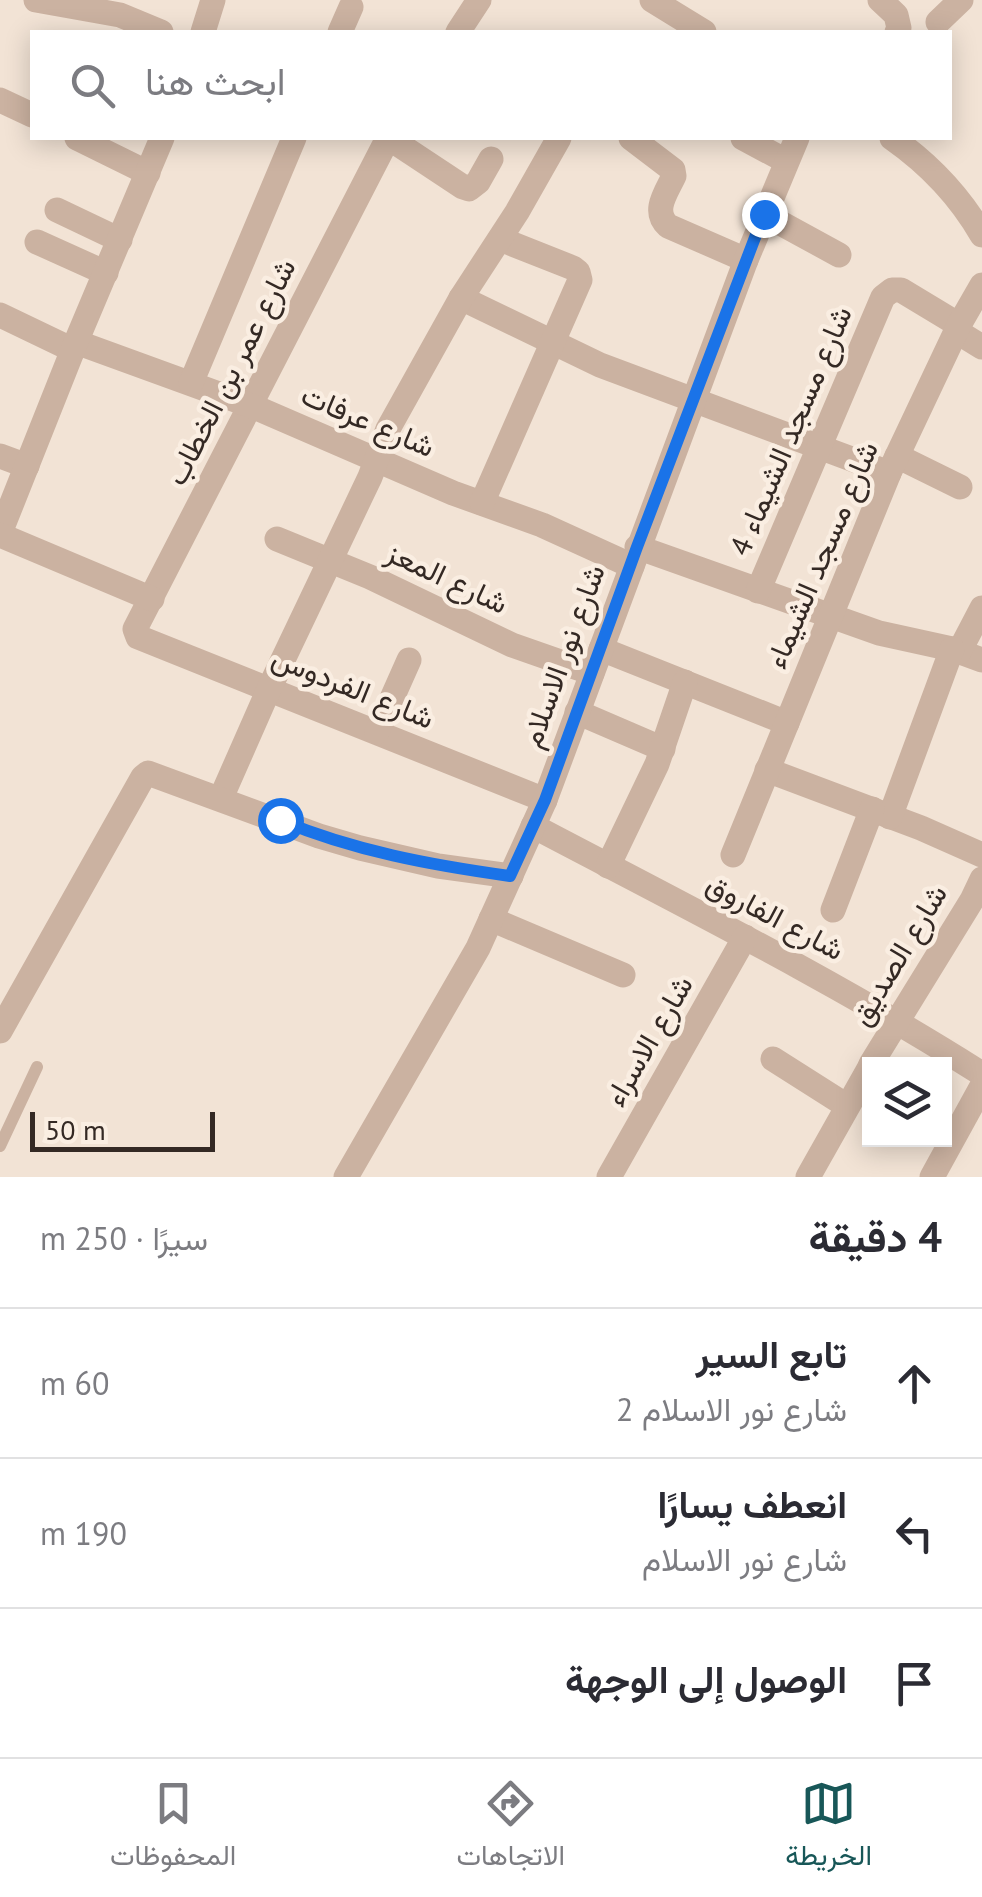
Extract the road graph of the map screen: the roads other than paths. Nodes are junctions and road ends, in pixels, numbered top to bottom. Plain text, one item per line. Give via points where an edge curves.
1 (214, 0) edge
2 (479, 0) edge
3 (652, 0) edge
4 (880, 0) edge
5 (961, 0) edge
6 (41, 1) edge
7 (351, 7) dead end
8 (938, 22) dead end
9 (156, 30) edge
10 (204, 30) edge
11 (341, 30) edge
12 (459, 30) edge
13 (701, 30) edge
14 (898, 30) edge
15 (3, 107) edge
16 (30, 114) edge
17 (81, 140) edge
18 (161, 140) edge
19 (293, 140) edge
20 (388, 140) edge
21 (392, 140) edge
22 (559, 140) edge
23 (634, 140) edge
24 (752, 140) edge
25 (895, 140) edge
26 (792, 149) edge
27 (491, 159) dead end
28 (148, 173) junction
29 (57, 210) dead end
30 (764, 214) junction
31 (982, 235) edge
32 (500, 239) junction
33 (120, 240) junction
34 (37, 242) dead end
35 (839, 255) dead end
36 (746, 260) junction
37 (106, 272) junction
38 (982, 285) edge
39 (461, 298) junction
40 (0, 315) edge
41 (958, 328) junction
42 (553, 343) junction
43 (75, 346) junction
44 (982, 347) edge
45 (191, 384) junction
46 (693, 400) junction
47 (252, 406) junction
48 (819, 445) junction
49 (0, 456) edge
50 (376, 461) junction
51 (893, 465) junction
52 (26, 466) junction
53 (960, 487) dead end
54 (482, 503) junction
55 (0, 534) edge
56 (276, 539) dead end
57 (634, 556) junction
58 (330, 562) junction
59 (758, 591) junction
60 (152, 598) junction
61 (982, 608) edge
62 (831, 616) junction
63 (138, 637) joint
64 (965, 654) edge
65 (409, 660) dead end
66 (596, 661) junction
67 (686, 682) junction
68 (269, 689) junction
69 (578, 712) junction
70 (787, 723) junction
71 (377, 732) junction
72 (663, 749) junction
73 (767, 770) junction
74 (221, 798) junction
75 (545, 800) junction
76 (881, 813) junction
77 (533, 826) junction
78 (733, 854) dead end
79 (982, 855) edge
80 (608, 866) junction
81 (510, 876) junction
82 (982, 879) edge
83 (833, 910) dead end
84 (491, 919) junction
85 (745, 937) junction
86 (623, 976) dead end
87 (897, 1020) junction
88 (0, 1032) edge
89 (875, 1057) edge
90 (773, 1059) dead end
91 (37, 1067) dead end
92 (982, 1074) edge
93 (862, 1080) edge
94 (982, 1086) edge
95 (847, 1106) junction
96 (0, 1146) edge
97 (346, 1177) edge
98 (609, 1177) edge
99 (808, 1177) edge
100 (932, 1177) edge

1 - 10 street
2 - 12 street
3 - 13 street
4 - 14 street via 896,15
5 - 8 street
6 - 9 street via 120,15
7 - 11 street
15 - 16 street
17 - 28 street
18 - 28 street
19 - 45 street
20 - 47 street, شارع عمر بن الخطاب
21 - 27 street via 463,188 478,182
22 - 32 street
23 - 36 street via 673,170 661,220
24 - 26 street
25 - 31 street via 955,193
26 - 30 street, شارع نور الاسلام
28 - 33 street
29 - 33 street
30 - 35 street
30 - 36 street, شارع نور الاسلام
32 - 39 street
32 - 42 street via 578,272
33 - 37 street
34 - 37 street
36 - 46 street, شارع نور الاسلام
37 - 43 street
38 - 41 street, شارع مسجد الشيماء
39 - 42 street
39 - 50 street
40 - 43 street, شارع عرفات
41 - 44 street
41 - 48 street, شارع مسجد الشيماء 4 via 901,290 883,297
41 - 51 street, شارع مسجد الشيماء
42 - 46 street
42 - 54 street
43 - 45 street, شارع عرفات
43 - 52 street
45 - 47 street, شارع عرفات
46 - 48 street
46 - 57 street, شارع نور الاسلام
47 - 50 street, شارع عرفات
47 - 60 street, شارع عمر بن الخطاب
48 - 51 street
48 - 59 street, شارع مسجد الشيماء 4
49 - 52 street
50 - 54 street, شارع عرفات
50 - 58 street
51 - 53 street
51 - 62 street, شارع مسجد الشيماء
52 - 55 street
54 - 57 street, شارع عرفات
55 - 60 street
56 - 58 street, شارع المعز
57 - 59 street, شارع عرفات
57 - 66 street, شارع نور الاسلام
58 - 66 street, شارع المعز via 512,645
58 - 68 street
59 - 62 street, شارع عرفات
60 - 63 street, شارع عمر بن الخطاب via 135,630
61 - 64 street
62 - 64 street, شارع عرفات
62 - 70 street, شارع مسجد الشيماء
63 - 68 street, شارع الفردوس
64 - 76 street
65 - 71 street
66 - 67 street, شارع المعز
66 - 69 street, شارع نور الاسلام
67 - 70 street, شارع المعز
67 - 72 street
68 - 71 street, شارع الفردوس
68 - 74 street
69 - 72 street
69 - 75 street, شارع نور الاسلام
70 - 73 street, شارع مسجد الشيماء
71 - 75 street, شارع الفردوس
72 - 80 street
73 - 76 street
73 - 78 street, شارع مسجد الشيماء
74 - 81 street via 360,848
74 - 88 street via 154,773 143,776
75 - 77 street, شارع نور الاسلام
76 - 79 street
76 - 83 street
77 - 80 street, شارع الفاروق
77 - 81 street, شارع نور الاسلام
80 - 85 street, شارع الفاروق
81 - 84 street, شارع نور الاسلام
82 - 87 street, شارع الصديق
84 - 86 street
84 - 97 street, شارع نور الاسلام
85 - 87 street, شارع الفاروق
85 - 98 street, شارع الاسراء
87 - 89 street, شارع الصديق
87 - 92 street, شارع الفاروق
90 - 95 street
91 - 96 lane
93 - 95 street, شارع الصديق
94 - 100 street
95 - 99 street, شارع الصديق

